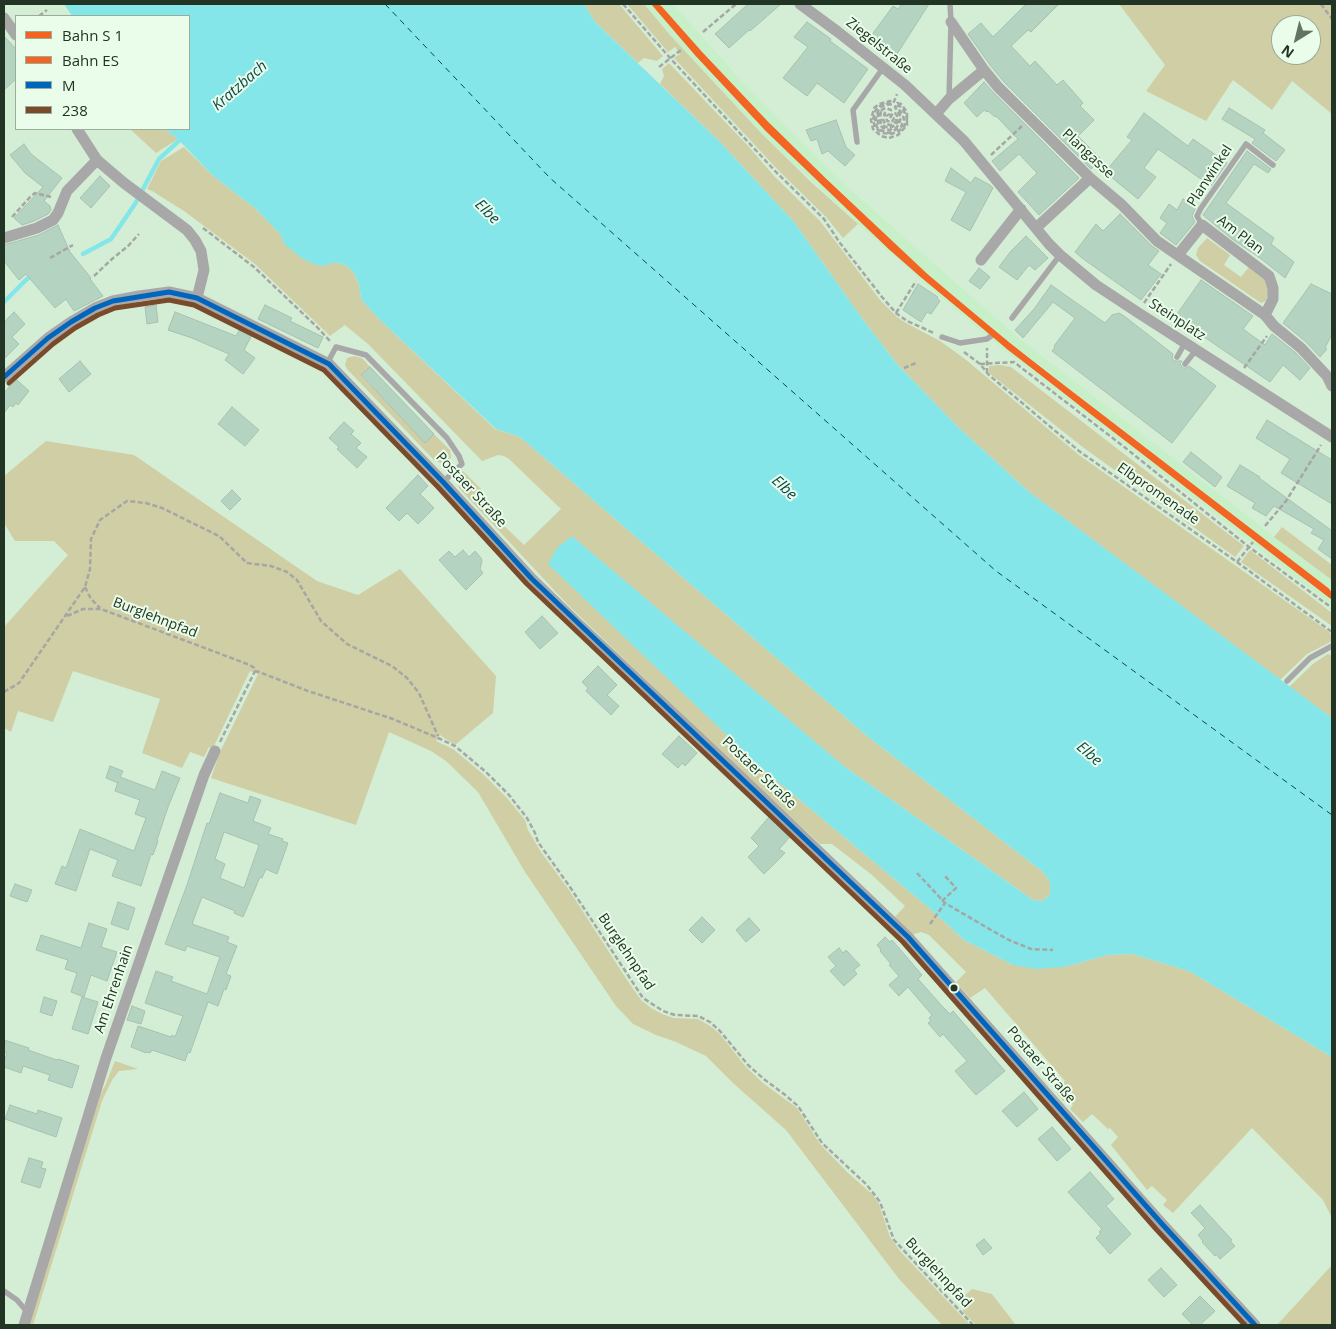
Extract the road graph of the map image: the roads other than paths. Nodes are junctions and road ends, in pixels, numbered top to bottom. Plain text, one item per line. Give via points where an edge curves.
1 (800, 4) edge
2 (950, 4) edge
3 (4, 18) edge
4 (951, 22) junction
5 (15, 34) edge
6 (883, 68) junction
7 (984, 70) junction
8 (949, 98) junction
9 (936, 114) junction
10 (78, 130) edge
11 (857, 142) dead end
12 (97, 160) junction
13 (1273, 165) dead end
14 (1090, 178) junction
15 (1020, 209) junction
16 (1202, 225) junction
17 (1036, 228) junction
18 (4, 238) edge
19 (1060, 255) junction
20 (1178, 255) junction
21 (981, 260) dead end
22 (197, 298) junction
23 (1265, 314) junction
24 (1012, 318) dead end
25 (942, 337) road end
26 (989, 338) road end
27 (1185, 343) junction
28 (1196, 350) junction
29 (1177, 357) dead end
30 (330, 364) junction
31 (1185, 364) dead end
32 (4, 377) edge
33 (1330, 378) edge
34 (1330, 436) edge
35 (443, 482) junction
36 (1332, 646) edge
37 (1287, 680) dead end
38 (215, 751) road end
39 (4, 1291) edge
40 (28, 1313) junction
41 (24, 1325) edge
42 (1255, 1325) edge

1 - 6 street, Ziegelstraße
2 - 4 lane
3 - 5 street
4 - 7 street, Plangasse
4 - 8 lane
6 - 9 street, Ziegelstraße
6 - 11 lane via 853,110
7 - 8 street
7 - 14 street, Plangasse
8 - 9 street
9 - 15 street, Steinplatz via 964,141
10 - 12 street
12 - 18 street via 67,191 53,220
12 - 22 street via 188,230 201,251 204,270
13 - 16 lane, Planwinkel via 1246,144 1200,208 1197,216
14 - 17 street
14 - 20 street, Plangasse via 1157,241
15 - 17 street, Steinplatz
15 - 21 street
16 - 20 street, Am Plan
16 - 23 street, Am Plan via 1269,276 1274,288 1273,299
17 - 19 street, Steinplatz
19 - 24 lane
19 - 27 street, Steinplatz via 1096,285
20 - 23 street
22 - 30 street, Postaer Straße
22 - 32 street, Postaer Straße via 169,292 113,301 71,322 48,338
23 - 33 street
25 - 26 lane via 960,343
27 - 28 street, Steinplatz
27 - 29 lane
28 - 31 lane
28 - 34 street, Steinplatz
30 - 35 street, Postaer Straße
30 - 35 lane via 336,347 366,355 447,438 462,464
35 - 42 street, Postaer Straße via 532,579 908,937
36 - 37 lane via 1310,658
38 - 40 street, Am Ehrenhain via 106,1058
39 - 40 lane
40 - 41 street, Am Ehrenhain

